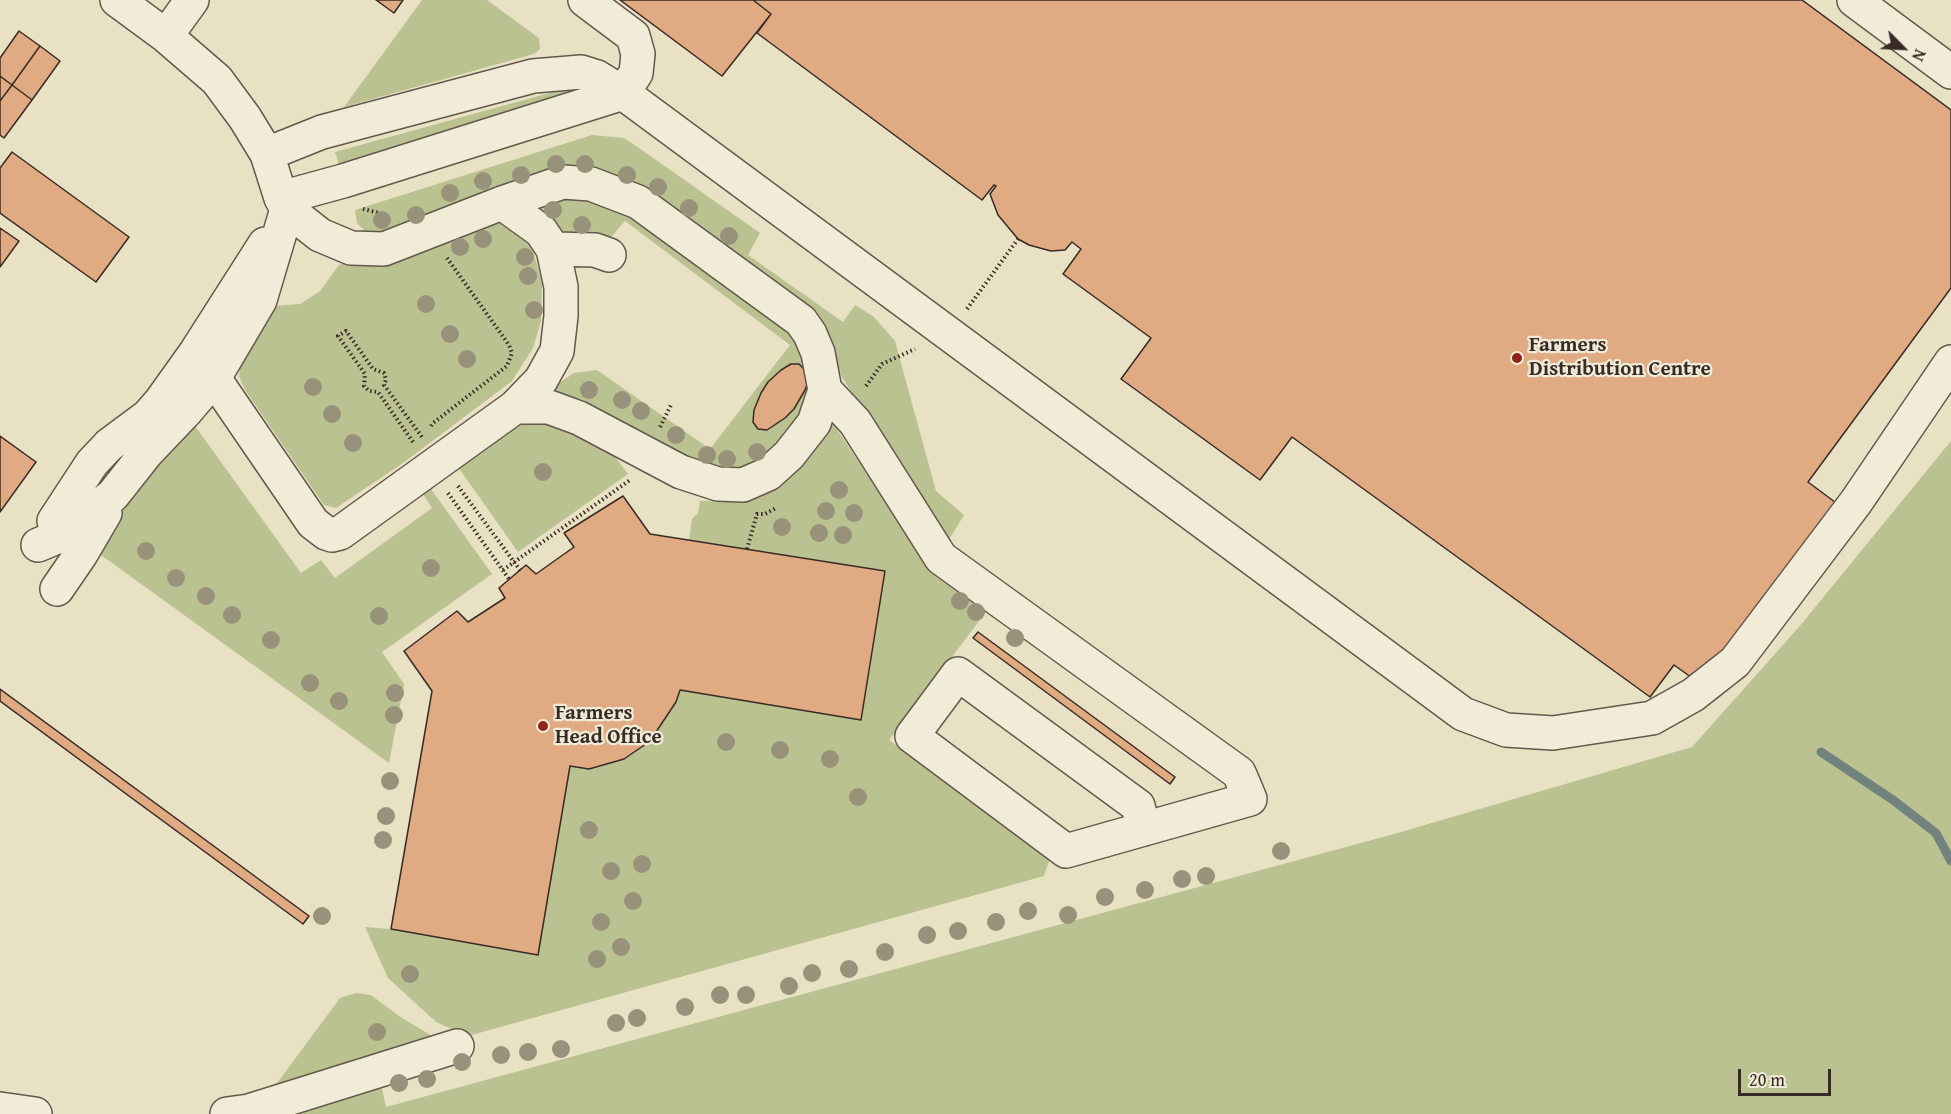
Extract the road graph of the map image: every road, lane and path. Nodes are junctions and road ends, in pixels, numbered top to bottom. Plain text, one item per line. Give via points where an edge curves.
1 (117, 0) edge
2 (192, 0) edge
3 (585, 0) edge
4 (1854, 0) edge
5 (166, 36) junction
6 (1951, 72) edge
7 (623, 93) junction
8 (267, 154) junction
9 (502, 203) junction
10 (284, 204) junction
11 (357, 206) dead end
12 (420, 235) junction
13 (1018, 239) dead end
14 (553, 249) junction
15 (609, 255) dead end
16 (949, 333) junction
17 (1951, 362) edge
18 (205, 365) junction
19 (825, 390) junction
20 (672, 403) dead end
21 (515, 407) junction
22 (847, 414) junction
23 (647, 454) junction
24 (446, 457) junction
25 (113, 495) junction
26 (782, 500) dead end
27 (747, 549) dead end
28 (502, 570) dead end
29 (57, 589) dead end
30 (1144, 829) junction
31 (457, 1047) dead end
32 (0, 1109) edge
33 (35, 1114) edge
34 (227, 1114) edge

1 - 5 street
2 - 5 street
3 - 7 street via 633,36 638,54 636,73
4 - 6 street
5 - 8 street via 217,80
7 - 8 street via 581,72 534,76 322,132
7 - 10 street via 343,181
7 - 16 street
8 - 10 street
9 - 12 street
9 - 14 street via 541,231
9 - 19 street via 563,182 591,184 638,202 801,321 818,353
10 - 12 street via 320,235 351,248 384,249
10 - 18 street
11 - 12 path via 394,217
12 - 24 path via 449,260 512,353 507,366 433,423 430,434
13 - 16 path
14 - 15 street via 596,250
14 - 21 street via 561,287 557,351 541,380
16 - 17 street via 1463,714 1506,730 1552,733 1652,718 1693,695 1735,662 1856,502
16 - 22 path via 882,364
18 - 24 street via 314,523 326,533 333,535 354,524
18 - 25 street via 187,410
18 - 25 street via 109,445 92,463 46,533 69,532
19 - 22 street
19 - 23 street via 814,423 789,455 768,474 743,485 718,484 681,472
20 - 23 path
21 - 23 street via 549,407 579,417
21 - 24 street
22 - 30 street via 941,558 1239,773 1250,799
23 - 28 path via 633,477
25 - 29 street
26 - 27 path via 775,509 757,514
30 - 30 street via 1137,806 958,674 912,736 1066,851
31 - 34 street via 249,1111
32 - 33 street

